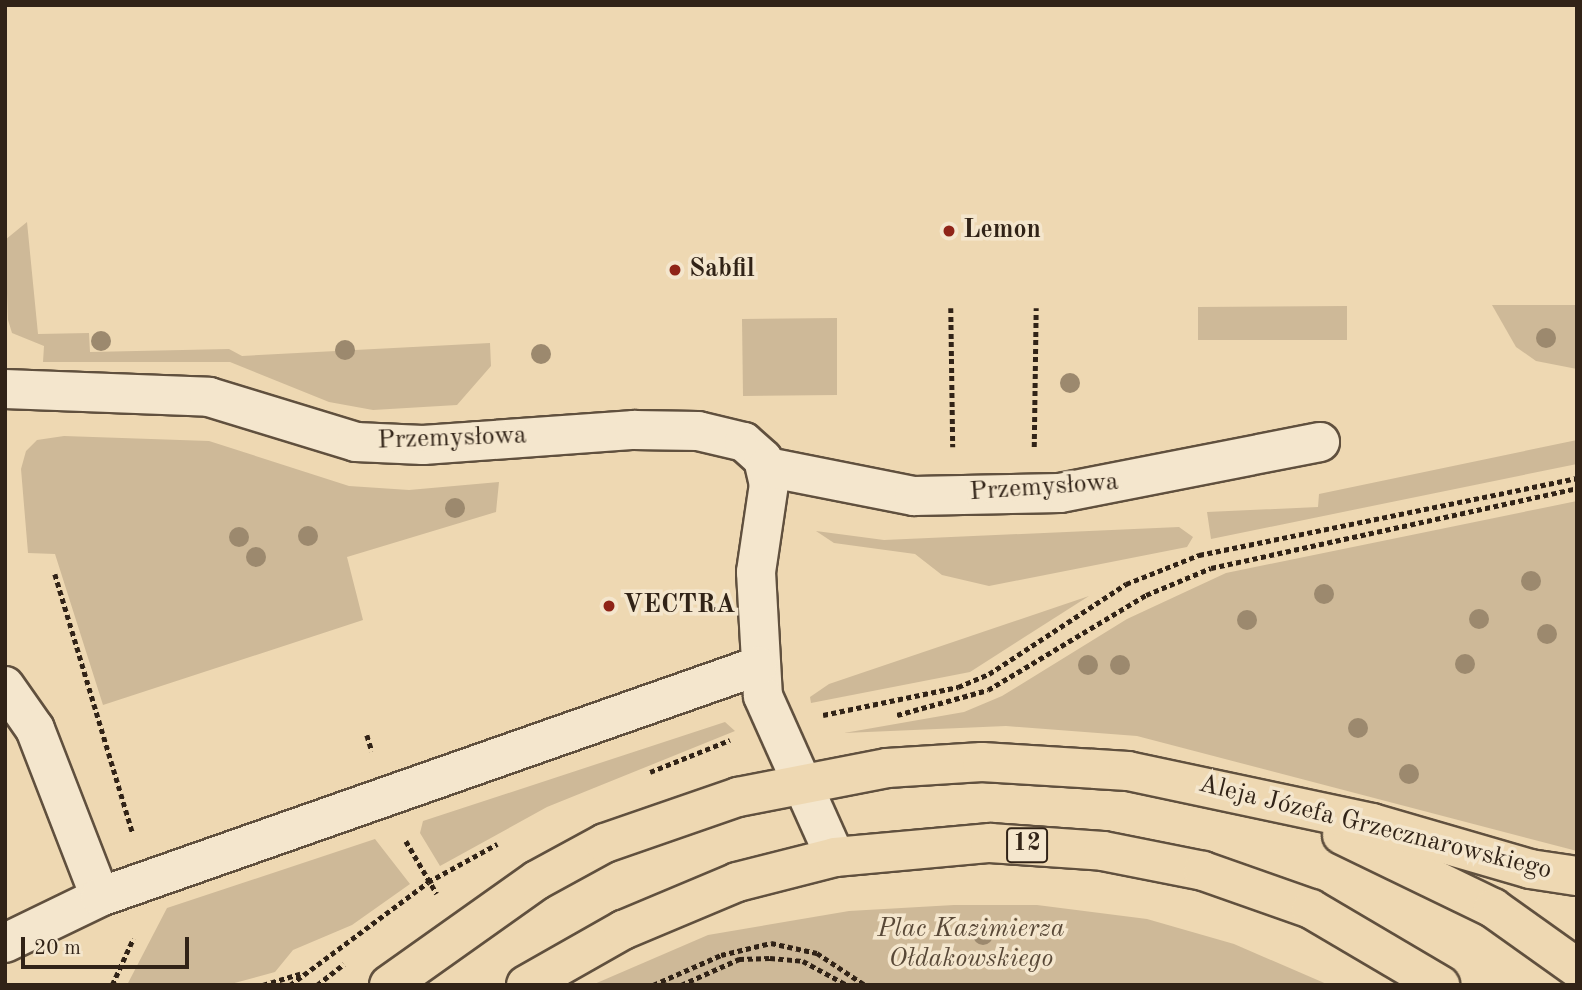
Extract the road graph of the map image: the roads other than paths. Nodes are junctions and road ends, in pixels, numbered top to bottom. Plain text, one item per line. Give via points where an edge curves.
1 (5, 389) edge
2 (1320, 442) dead end
3 (767, 467) junction
4 (758, 666) junction
5 (5, 686) edge
6 (805, 781) junction
7 (1241, 794) junction
8 (835, 857) junction
9 (1577, 876) edge
10 (100, 897) junction
11 (1356, 932) junction
12 (5, 943) edge
13 (1577, 968) edge
14 (389, 985) edge
15 (526, 985) edge
16 (1407, 985) edge
17 (1440, 985) edge

1 - 3 street, Przemysłowa via 209,397 356,442 698,431 744,442
2 - 3 street, Przemysłowa via 1110,486 1034,493 914,496
3 - 4 street via 756,572
4 - 6 street via 777,725
4 - 10 street
5 - 10 street via 35,729
6 - 7 main road, Aleja Józefa Grzecznarowskiego via 982,762 1128,771
6 - 8 street
6 - 14 main road, Aleja Józefa Grzecznarowskiego via 605,843 537,880
7 - 9 main road, Aleja Józefa Grzecznarowskiego
7 - 13 main road via 1383,852 1493,908
8 - 11 main road, 12 via 990,843 1103,850 1203,871
8 - 15 main road, 12 via 690,900
10 - 12 street
11 - 16 main road
11 - 17 main road, 12

